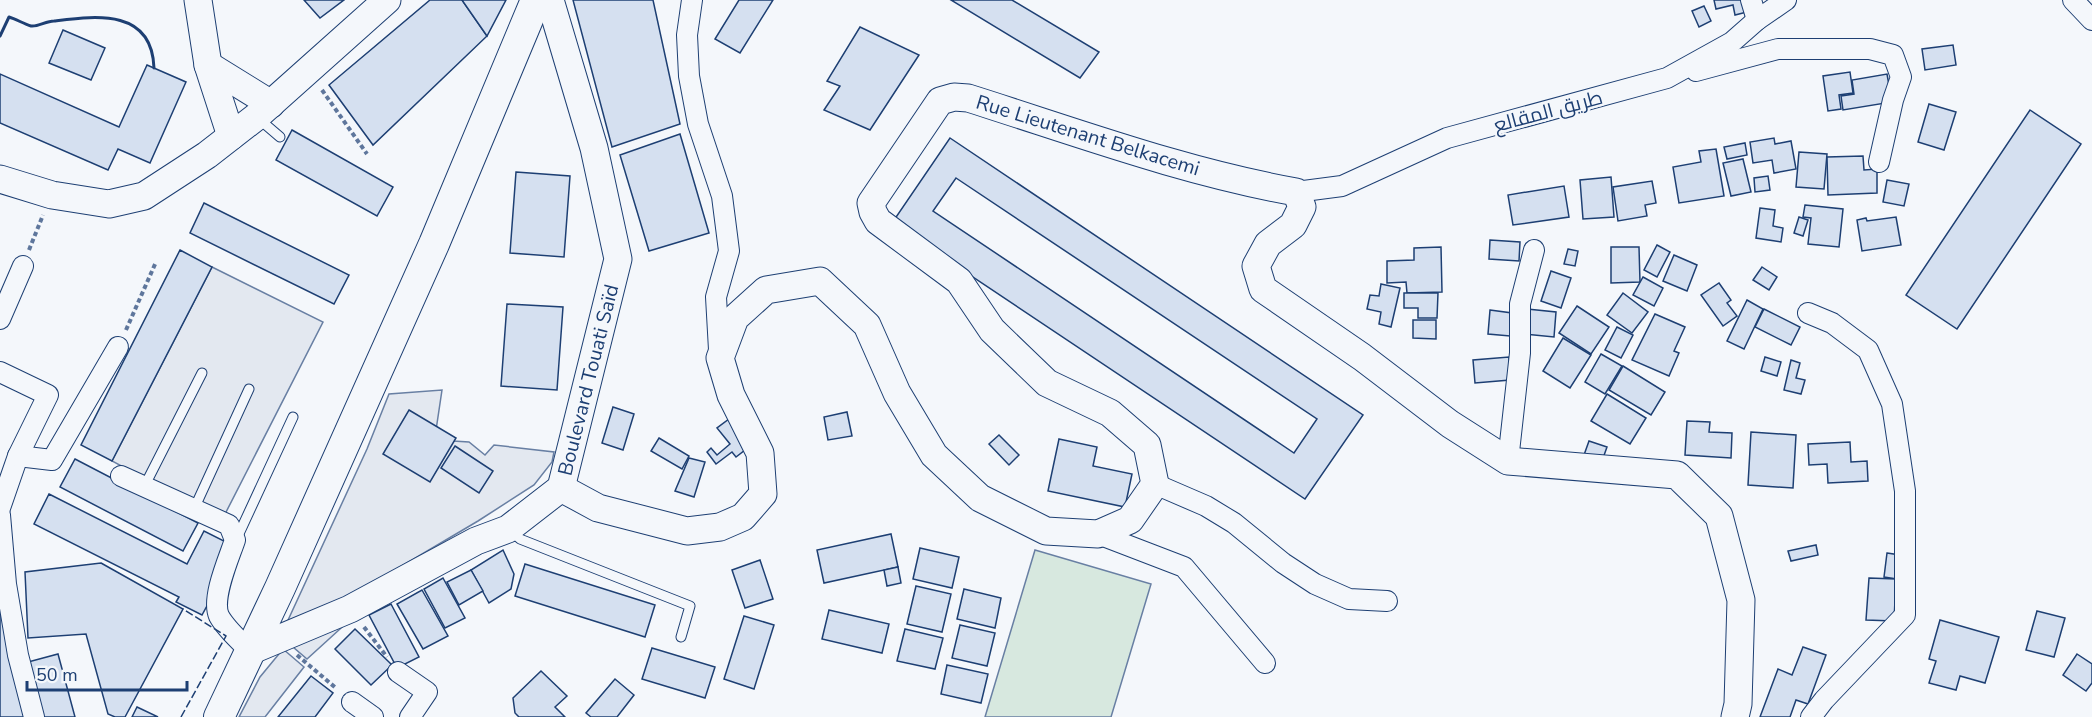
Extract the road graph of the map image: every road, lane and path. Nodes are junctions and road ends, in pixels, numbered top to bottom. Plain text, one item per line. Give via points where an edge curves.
1 (198, 0) edge
2 (387, 0) edge
3 (536, 0) edge
4 (550, 0) edge
5 (692, 0) edge
6 (1751, 0) edge
7 (1786, 0) edge
8 (2073, 0) edge
9 (1757, 20) junction
10 (2092, 20) edge
11 (208, 65) junction
12 (1667, 78) junction
13 (320, 87) dead end
14 (264, 110) junction
15 (231, 136) junction
16 (280, 136) dead end
17 (367, 154) dead end
18 (1879, 162) dead end
19 (0, 179) edge
20 (1296, 192) junction
21 (52, 195) junction
22 (1534, 250) dead end
23 (156, 262) dead end
24 (23, 266) joint
25 (1808, 313) dead end
26 (0, 319) edge
27 (118, 347) joint
28 (720, 358) junction
29 (0, 372) edge
30 (202, 373) dead end
31 (249, 389) dead end
32 (293, 417) dead end
33 (18, 456) junction
34 (1508, 462) junction
35 (121, 476) dead end
36 (1155, 484) junction
37 (144, 487) junction
38 (561, 488) junction
39 (0, 508) edge
40 (194, 509) junction
41 (0, 514) edge
42 (508, 529) junction
43 (1098, 534) junction
44 (236, 540) junction
45 (3, 584) edge
46 (1387, 602) dead end
47 (350, 609) junction
48 (681, 638) dead end
49 (278, 639) junction
50 (250, 651) junction
51 (1264, 663) dead end
52 (398, 672) joint
53 (352, 702) joint
54 (34, 717) edge
55 (219, 717) edge
56 (373, 717) edge
57 (410, 717) edge
58 (1735, 717) edge
59 (1811, 717) edge

1 - 11 street
2 - 14 street
3 - 50 main road via 434,244
4 - 38 street, Boulevard Touati Saïd via 594,148 618,259
5 - 28 street via 687,35 689,76 698,124 722,196 729,251 716,297
6 - 9 street
7 - 9 street, طريق المقالع
8 - 10 street
9 - 12 street, طريق المقالع via 1732,42
11 - 14 street
11 - 15 street
12 - 18 street via 1778,49 1869,49 1893,55 1901,77
12 - 20 street, طريق المقالع via 1447,138 1342,186
13 - 17 path
14 - 15 street
14 - 16 lane
15 - 21 street via 144,196 109,204
19 - 21 street
20 - 34 street via 1302,207 1293,225 1268,244 1256,266 1263,289
20 - 36 street, Rue Lieutenant Belkacemi via 1167,161 968,98 954,97 940,101 871,203 878,221 959,281 992,330 1047,383 1110,413 1147,445
21 - 24 path
22 - 34 street via 1520,304 1520,353
23 - 27 path
24 - 26 street
25 - 59 street via 1832,323 1868,350 1892,404 1905,491 1905,615
27 - 33 street via 52,460
28 - 38 street via 730,395 760,453 763,494 743,517 720,527 687,531 597,508
28 - 43 street via 735,318 766,291 820,281 867,324 897,393 934,455 980,498 1046,531
29 - 33 street via 48,395
30 - 37 lane
31 - 40 lane
32 - 44 lane
33 - 39 street
34 - 58 street via 1677,475 1719,516 1741,600
35 - 37 street
36 - 43 street via 1130,520
36 - 46 street via 1234,523 1315,584 1349,599
37 - 40 street
38 - 42 street, Boulevard Touati Saïd
40 - 44 street via 229,525
41 - 45 street
42 - 47 street, Boulevard Touati Saïd via 477,541
42 - 48 lane via 520,539 690,606
43 - 51 street via 1184,567
44 - 50 street via 217,595 218,615
45 - 54 street
47 - 49 street, Boulevard Touati Saïd
47 - 52 path
49 - 50 street, Boulevard Touati Saïd
49 - 53 path
50 - 55 main road
52 - 57 street via 427,692
53 - 56 street

